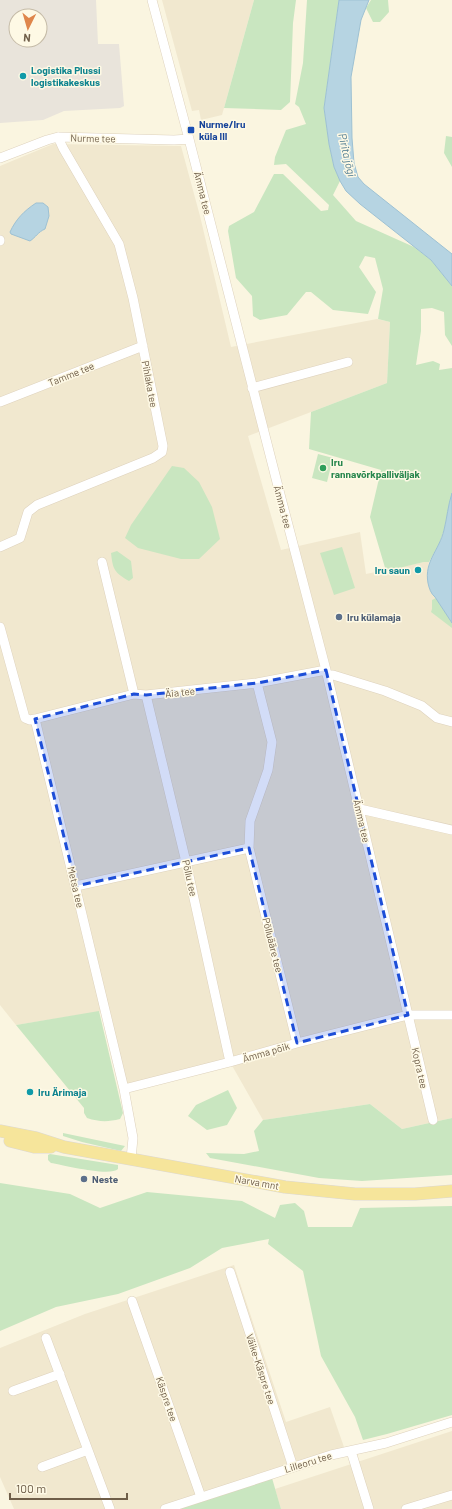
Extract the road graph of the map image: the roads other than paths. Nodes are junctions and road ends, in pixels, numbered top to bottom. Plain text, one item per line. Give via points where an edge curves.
1 (152, 0) edge
2 (58, 138) junction
3 (189, 139) junction
4 (0, 158) edge
5 (143, 346) junction
6 (348, 362) dead end
7 (252, 388) junction
8 (0, 402) edge
9 (0, 547) edge
10 (102, 562) dead end
11 (0, 627) edge
12 (326, 673) junction
13 (256, 683) junction
14 (134, 694) junction
15 (146, 695) junction
16 (35, 719) junction
17 (452, 722) edge
18 (360, 810) junction
19 (452, 830) edge
20 (249, 848) junction
21 (186, 862) junction
22 (76, 886) junction
23 (408, 1015) junction
24 (452, 1015) edge
25 (297, 1043) junction
26 (230, 1062) junction
27 (124, 1089) junction
28 (433, 1120) dead end
29 (1, 1133) edge
30 (131, 1160) junction
31 (452, 1192) edge
32 (230, 1272) dead end
33 (132, 1301) dead end
34 (46, 1338) dead end
35 (60, 1374) junction
36 (13, 1391) dead end
37 (452, 1422) edge
38 (88, 1450) junction
39 (352, 1451) junction
40 (293, 1466) junction
41 (42, 1468) dead end
42 (452, 1495) edge
43 (201, 1497) junction
44 (110, 1509) edge
45 (165, 1509) edge
46 (369, 1509) edge
47 (406, 1509) edge

1 - 3 street, Ämma tee
2 - 3 street, Nurme tee
2 - 4 street, Nurme tee
2 - 5 street, Pihlaka tee via 119,244
3 - 7 street, Ämma tee
5 - 8 street, Tamme tee
5 - 9 street, Pihlaka tee via 163,446 162,452 153,458 37,505 28,512 20,538
6 - 7 street
7 - 12 street, Ämma tee
10 - 14 street
11 - 16 street via 25,718
12 - 13 street, Äia tee
12 - 17 street, Äia tee via 385,691 422,706 437,718
12 - 18 street, Ämma tee
13 - 15 street, Äia tee
13 - 20 street, Põlluääre tee via 272,742 268,770 250,821
14 - 15 street, Äia tee
14 - 16 street, Äia tee
15 - 21 street, Põllu tee
16 - 22 street, Metsa tee
18 - 19 street
18 - 23 street, Ämma tee
20 - 21 street
20 - 25 street, Põlluääre tee
21 - 22 street
21 - 26 street, Põllu tee
22 - 27 street, Metsa tee
23 - 24 street, Ämma põik
23 - 25 street, Ämma põik
23 - 28 street, Kopra tee
25 - 26 street, Ämma põik
26 - 27 street, Ämma põik
27 - 30 street, Metsa tee via 133,1138
29 - 30 main road, Narva mnt via 36,1138 64,1147
30 - 31 main road, Narva mnt via 285,1187 324,1191 388,1195
32 - 40 street, Väike-Käspre tee
33 - 43 street, Käspre tee
34 - 35 street
35 - 36 street
35 - 38 street
37 - 39 street, Lilleoru tee via 386,1444
38 - 41 street
38 - 44 street
39 - 40 street, Lilleoru tee
39 - 46 street
40 - 43 street, Lilleoru tee
42 - 47 street
43 - 45 street, Lilleoru tee

